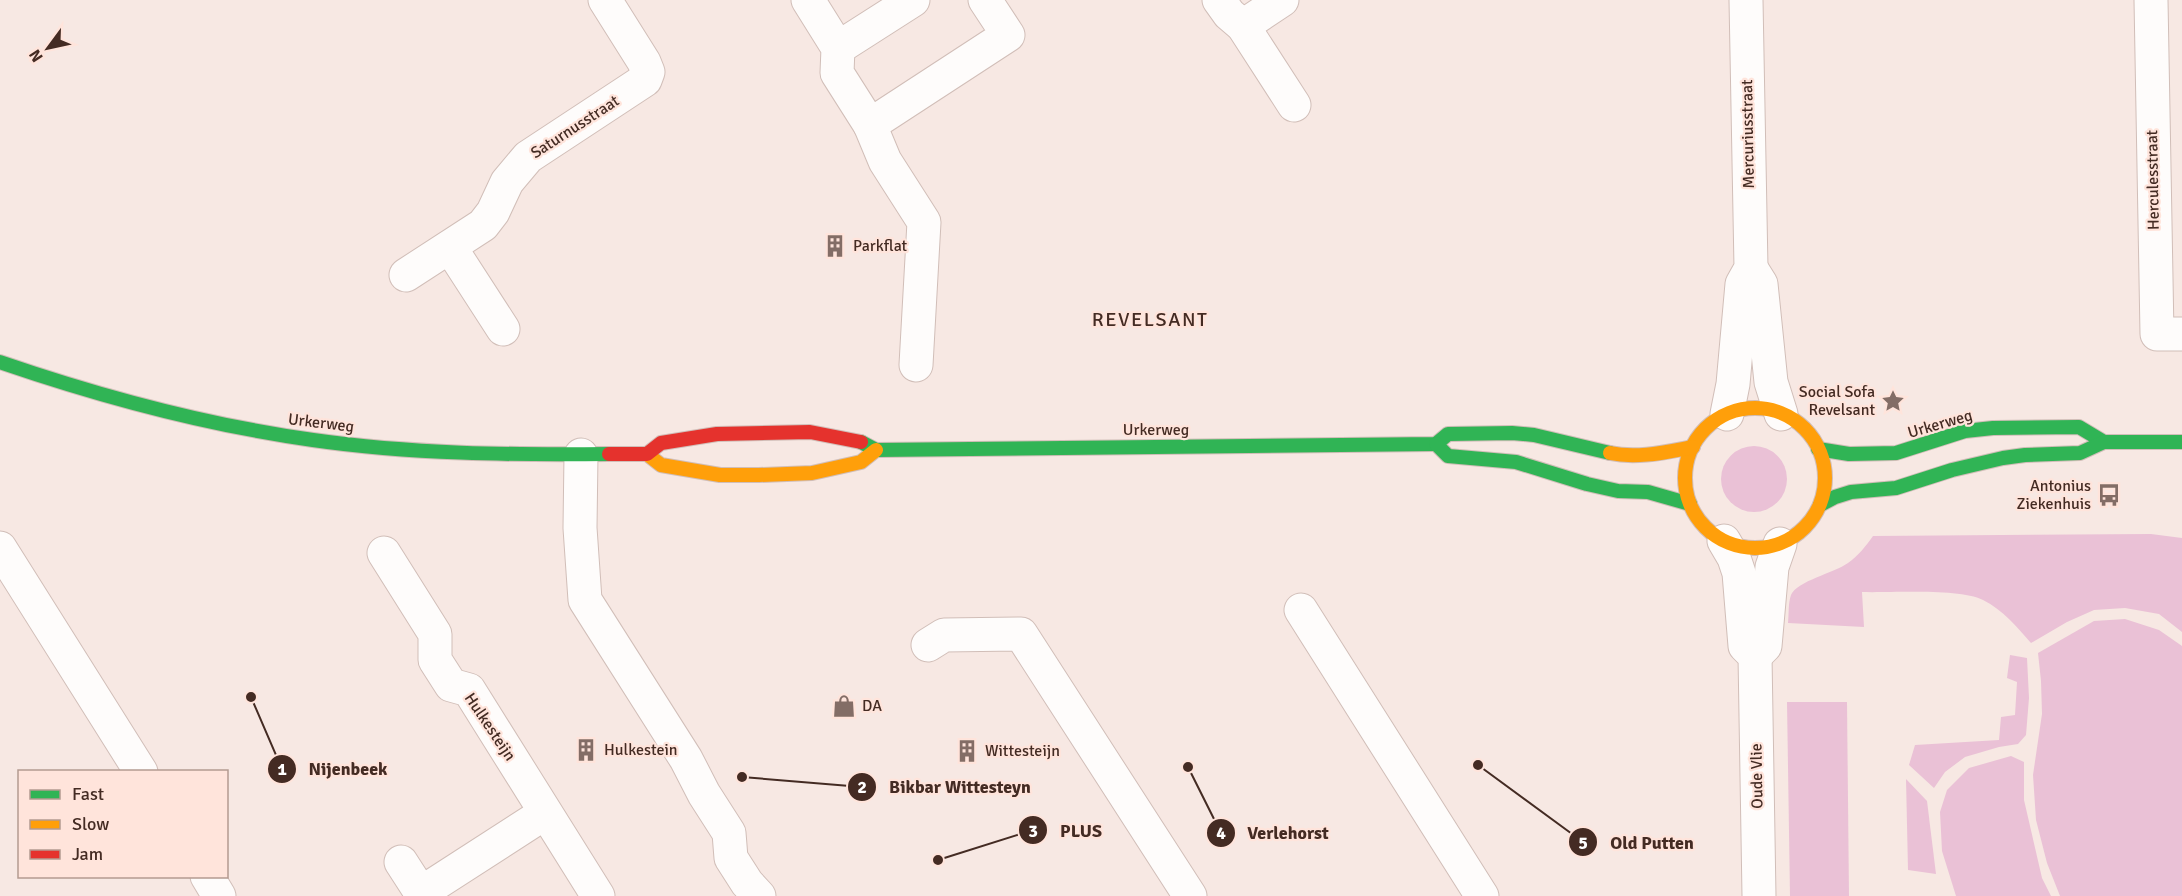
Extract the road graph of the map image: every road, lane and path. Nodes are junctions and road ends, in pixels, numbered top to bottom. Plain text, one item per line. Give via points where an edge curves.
1 (605, 0) edge
2 (808, 0) edge
3 (913, 0) edge
4 (985, 0) edge
5 (1219, 0) edge
6 (1282, 0) edge
7 (1746, 0) edge
8 (2151, 0) edge
9 (1243, 26) junction
10 (837, 48) junction
11 (1294, 105) dead end
12 (870, 125) junction
13 (450, 247) junction
14 (1751, 268) junction
15 (406, 275) dead end
16 (503, 329) dead end
17 (2182, 334) edge
18 (0, 362) edge
19 (916, 365) dead end
20 (1727, 414) junction
21 (1781, 414) junction
22 (2104, 442) junction
23 (2182, 442) edge
24 (1436, 444) junction
25 (1693, 447) junction
26 (1818, 449) junction
27 (876, 450) junction
28 (581, 454) junction
29 (647, 454) junction
30 (1690, 504) junction
31 (1820, 505) junction
32 (1724, 541) junction
33 (1780, 544) junction
34 (0, 548) edge
35 (384, 553) dead end
36 (1301, 610) dead end
37 (928, 645) dead end
38 (1755, 657) junction
39 (140, 770) edge
40 (545, 813) junction
41 (401, 862) dead end
42 (208, 878) edge
43 (219, 896) edge
44 (598, 896) edge
45 (759, 896) edge
46 (1190, 896) edge
47 (1482, 896) edge
48 (1759, 896) edge

1 - 13 street, Saturnusstraat via 644,62 648,72 645,80 528,157 507,182 486,222
2 - 10 street
3 - 10 street
4 - 12 street via 1008,35
5 - 9 street
6 - 9 street
7 - 14 street, Mercuriusstraat
8 - 17 street, Herculesstraat via 2157,334
9 - 11 street
10 - 12 street via 837,73
12 - 19 street via 885,161 924,222
13 - 15 street, Saturnusstraat
13 - 16 street
14 - 20 street, Mercuriusstraat via 1742,284
14 - 21 street, Mercuriusstraat via 1761,284 1771,382
18 - 28 main road, Urkerweg via 100,394 268,433 438,451
20 - 21 main road via 1754,409
20 - 25 main road via 1707,428
21 - 26 main road via 1803,428
22 - 23 main road
22 - 26 main road, Urkerweg via 2079,427 1992,428 1965,431 1896,453 1849,454
22 - 31 main road via 2080,453 2025,455 1984,462 1896,488 1851,492
24 - 25 main road, Urkerweg via 1448,434 1512,433 1620,455 1657,454
24 - 27 main road, Urkerweg
24 - 30 main road, Urkerweg via 1448,456 1516,462 1587,484 1648,492
25 - 30 main road via 1685,475
26 - 31 main road via 1825,477
27 - 29 main road, Urkerweg via 860,441 789,432 717,434 661,443
27 - 29 main road, Urkerweg via 861,462 812,473 759,475 720,475 661,465
28 - 29 main road, Urkerweg
28 - 45 street via 580,528 585,600 686,759 729,833 730,858
30 - 32 main road via 1704,526
31 - 33 main road via 1804,528
32 - 33 main road via 1752,548
32 - 38 street, Oude Vlie via 1739,573 1745,646
33 - 38 street, Oude Vlie via 1772,567 1765,646
34 - 39 street
35 - 40 street, Hulkesteijn via 435,634 435,660 451,685 469,690
36 - 47 street
37 - 46 street via 944,635 1021,634
38 - 48 street, Oude Vlie
40 - 41 street via 421,893
40 - 44 street, Hulkesteijn
42 - 43 street

